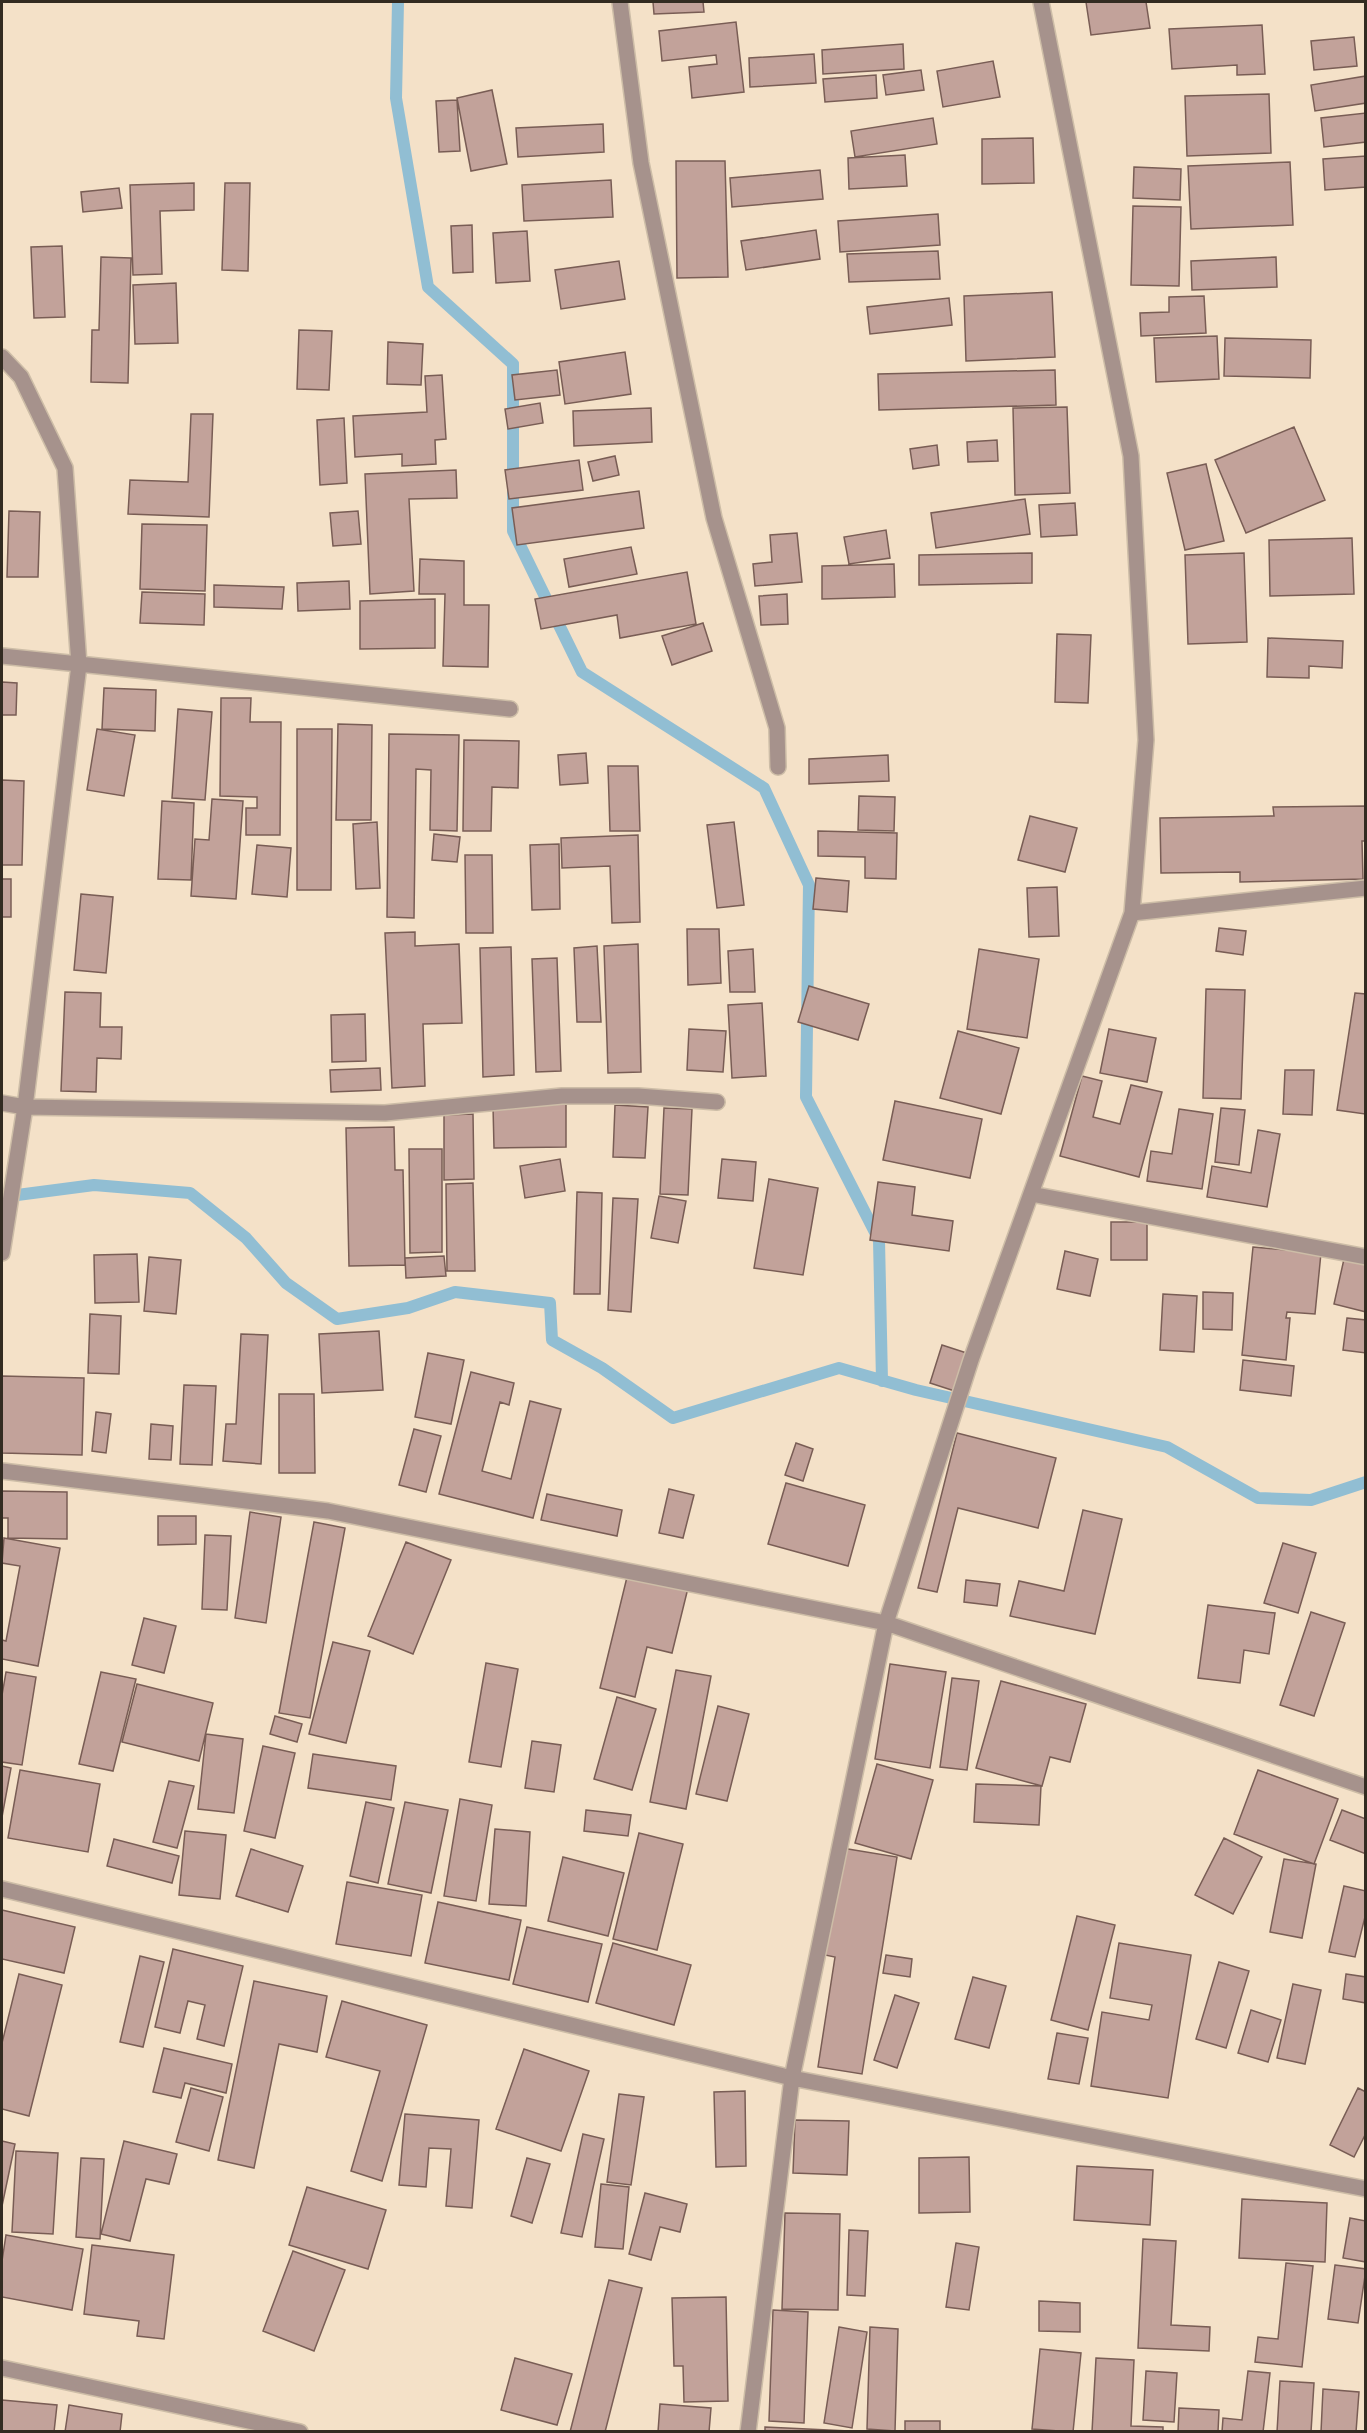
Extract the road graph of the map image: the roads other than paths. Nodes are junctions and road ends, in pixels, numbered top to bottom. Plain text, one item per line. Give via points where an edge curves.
1 (620, 2) edge
2 (1041, 2) edge
3 (2, 357) edge
4 (2, 656) edge
5 (80, 665) junction
6 (510, 709) dead end
7 (778, 767) dead end
8 (1365, 888) edge
9 (1132, 913) junction
10 (717, 1102) dead end
11 (2, 1103) edge
12 (26, 1107) junction
13 (1031, 1194) junction
14 (2, 1253) edge
15 (1365, 1257) edge
16 (2, 1471) edge
17 (886, 1623) junction
18 (1365, 1787) edge
19 (2, 1889) edge
20 (792, 2078) junction
21 (1365, 2189) edge
22 (2, 2368) edge
23 (300, 2432) edge
24 (748, 2432) edge

1 - 7 street via 641,163 714,518 777,728
2 - 9 street via 1131,456 1146,740
3 - 5 street via 21,377 65,468
4 - 5 street
5 - 6 street
5 - 12 street
8 - 9 street
9 - 13 street
10 - 12 street via 562,1096 385,1113
11 - 12 street
12 - 14 street
13 - 15 street
13 - 17 street via 971,1360
16 - 17 street via 328,1511
17 - 18 street
17 - 20 street
19 - 20 street
20 - 21 street
20 - 24 street
22 - 23 street

